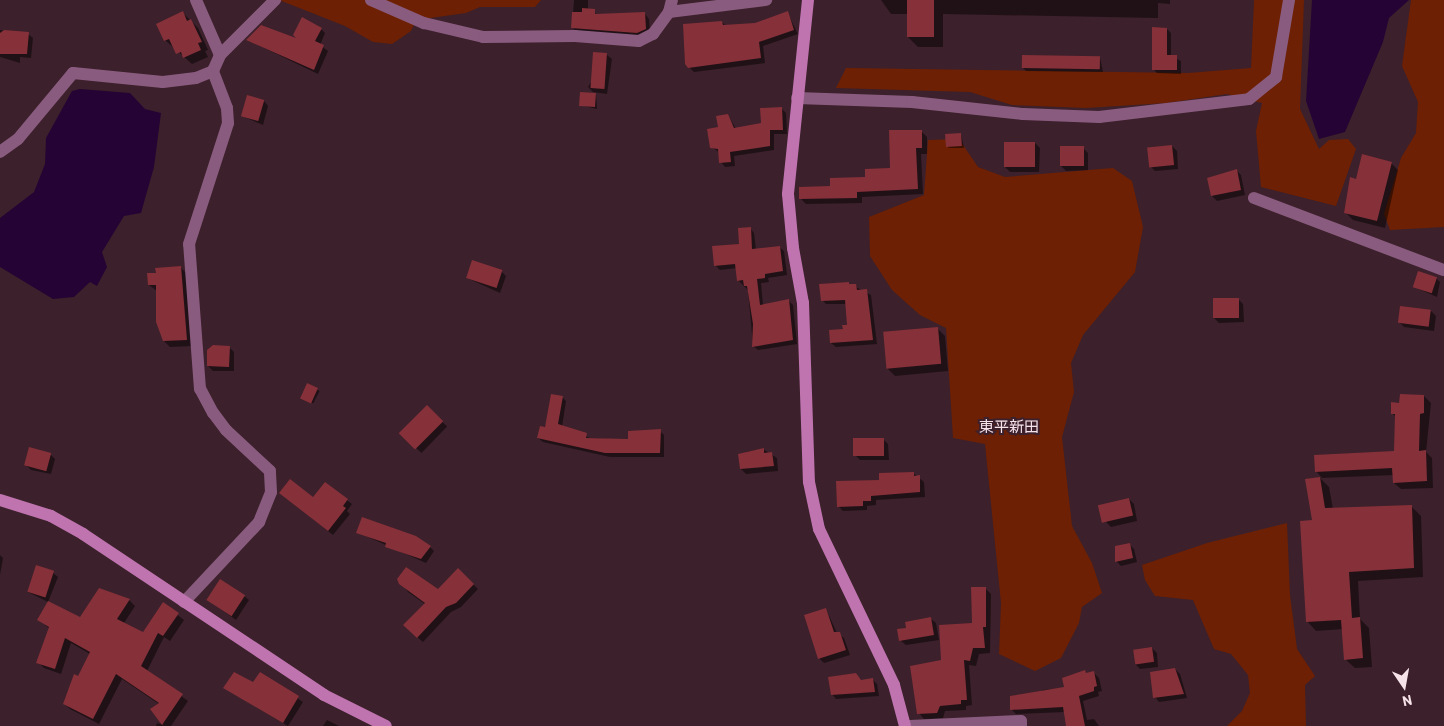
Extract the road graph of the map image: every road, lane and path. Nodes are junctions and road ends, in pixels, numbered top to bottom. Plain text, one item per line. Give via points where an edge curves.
1 (196, 0) edge
2 (275, 0) edge
3 (371, 0) edge
4 (766, 0) edge
5 (808, 0) edge
6 (1289, 0) edge
7 (670, 6) edge
8 (220, 55) junction
9 (213, 71) junction
10 (797, 98) junction
11 (0, 152) edge
12 (1254, 198) dead end
13 (1444, 270) edge
14 (0, 500) edge
15 (184, 602) junction
16 (386, 726) edge
17 (905, 726) edge
18 (910, 726) edge
19 (1021, 726) edge

1 - 8 street
2 - 8 street
3 - 7 street via 424,23 483,37 575,36 639,41 653,34
4 - 7 street
5 - 10 street
6 - 10 street via 1276,77 1249,99 1099,117 1023,114 904,101
8 - 9 street
9 - 11 street via 196,78 163,82 73,73 18,139
9 - 15 street via 227,108 228,123 189,244 197,372 200,389 213,413 226,430 264,464 272,482 258,522
10 - 17 street via 788,215 803,303 813,504 832,560 894,685
12 - 13 street
14 - 15 street via 51,516
15 - 16 street via 324,695
18 - 19 street via 1021,721

